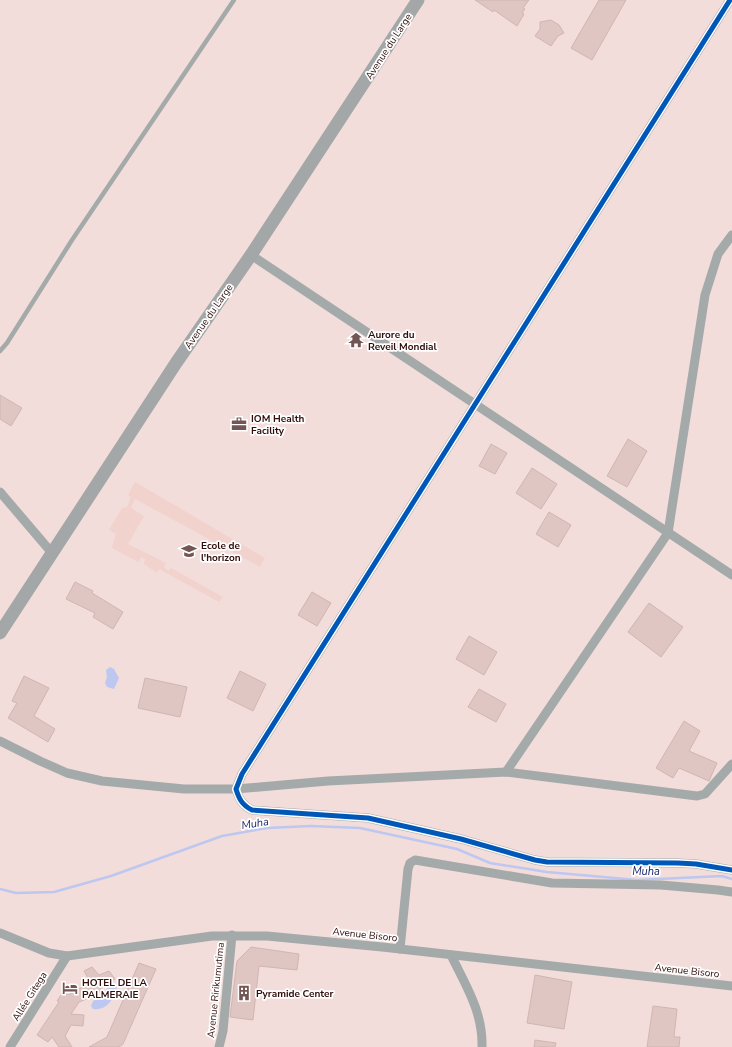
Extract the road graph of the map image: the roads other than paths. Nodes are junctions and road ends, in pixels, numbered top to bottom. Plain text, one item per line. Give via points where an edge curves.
1 (234, 0) edge
2 (418, 0) edge
3 (730, 0) edge
4 (732, 235) edge
5 (251, 254) junction
6 (0, 352) edge
7 (476, 405) junction
8 (0, 492) edge
9 (668, 533) junction
10 (52, 553) junction
11 (732, 575) edge
12 (0, 633) edge
13 (0, 741) edge
14 (732, 764) edge
15 (506, 772) junction
16 (236, 789) junction
17 (732, 870) edge
18 (732, 892) edge
19 (0, 933) edge
20 (232, 936) junction
21 (400, 949) junction
22 (452, 955) junction
23 (67, 956) junction
24 (732, 986) edge
25 (10, 1047) edge
26 (219, 1047) edge
27 (482, 1047) edge

1 - 6 lane via 72,240
2 - 5 main road, Avenue du Large
3 - 7 street
4 - 9 street via 718,254 706,295
5 - 7 street
5 - 10 main road, Avenue du Large via 176,363
7 - 9 street
7 - 16 street via 242,774
8 - 10 street
9 - 11 street
9 - 15 street
10 - 12 main road, Avenue du Large
13 - 16 street via 67,772 102,781 184,789
14 - 15 street via 705,794 698,796
15 - 16 street via 328,781
16 - 17 street via 240,800 252,810 368,818 547,862 696,864
18 - 21 street via 661,885 552,883 415,860 410,863 408,869
19 - 23 street, Avenue Bisoro via 49,953
20 - 21 street, Avenue Bisoro via 267,936
20 - 23 street, Avenue Bisoro via 212,936
20 - 26 street, Avenue Ririkumutima via 223,1031
21 - 22 street, Avenue Bisoro
22 - 24 street, Avenue Bisoro
22 - 27 street via 478,1010
23 - 25 street, Allée Gitega

